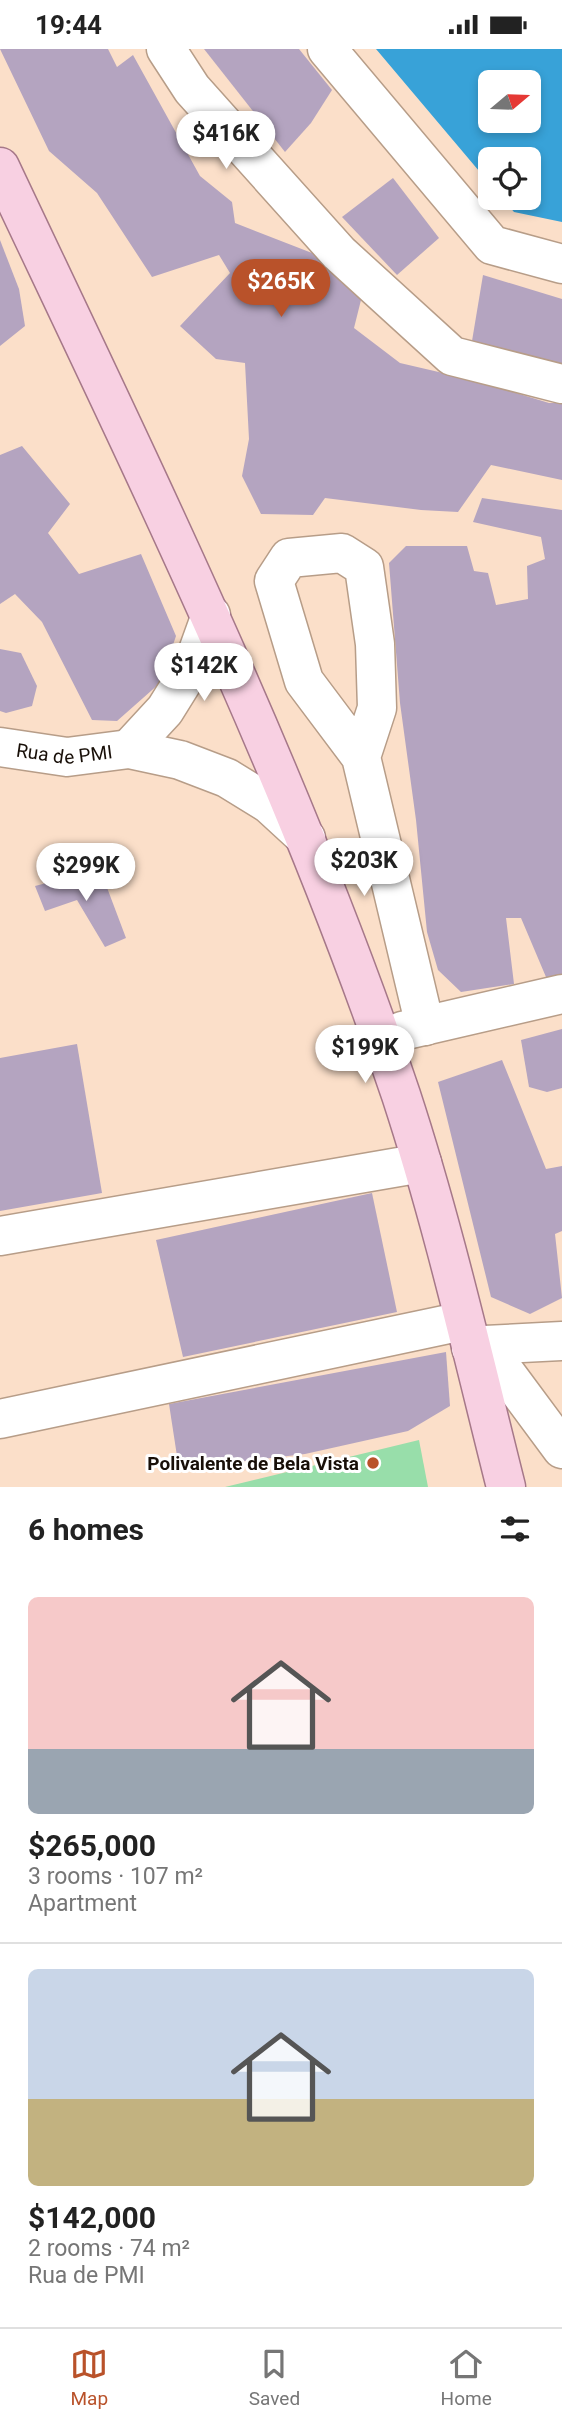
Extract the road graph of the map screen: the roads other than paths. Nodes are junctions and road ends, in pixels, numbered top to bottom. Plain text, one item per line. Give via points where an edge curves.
1 (166, 49) edge
2 (327, 49) edge
3 (0, 167) edge
4 (562, 264) edge
5 (562, 384) edge
6 (211, 615) junction
7 (0, 747) edge
8 (129, 749) junction
9 (360, 757) junction
10 (306, 838) junction
11 (562, 994) edge
12 (425, 1026) junction
13 (380, 1036) junction
14 (422, 1163) junction
15 (0, 1236) edge
16 (473, 1338) junction
17 (562, 1341) edge
18 (0, 1419) edge
19 (562, 1449) edge
20 (506, 1487) edge

1 - 5 street via 192,89 340,253 452,356
2 - 4 street via 492,245
3 - 6 main road
6 - 8 street via 192,665 165,710
6 - 10 main road
7 - 8 street, Rua de PMI via 68,757
8 - 10 street, Rua de PMI via 180,760 227,778 269,804
9 - 9 street via 304,681 274,581 289,558 342,553 364,567 375,644 377,708
9 - 12 street
10 - 13 main road
11 - 12 street
12 - 13 street
13 - 14 main road
14 - 15 street
14 - 16 main road
16 - 17 street
16 - 18 street
16 - 19 street
16 - 20 main road

